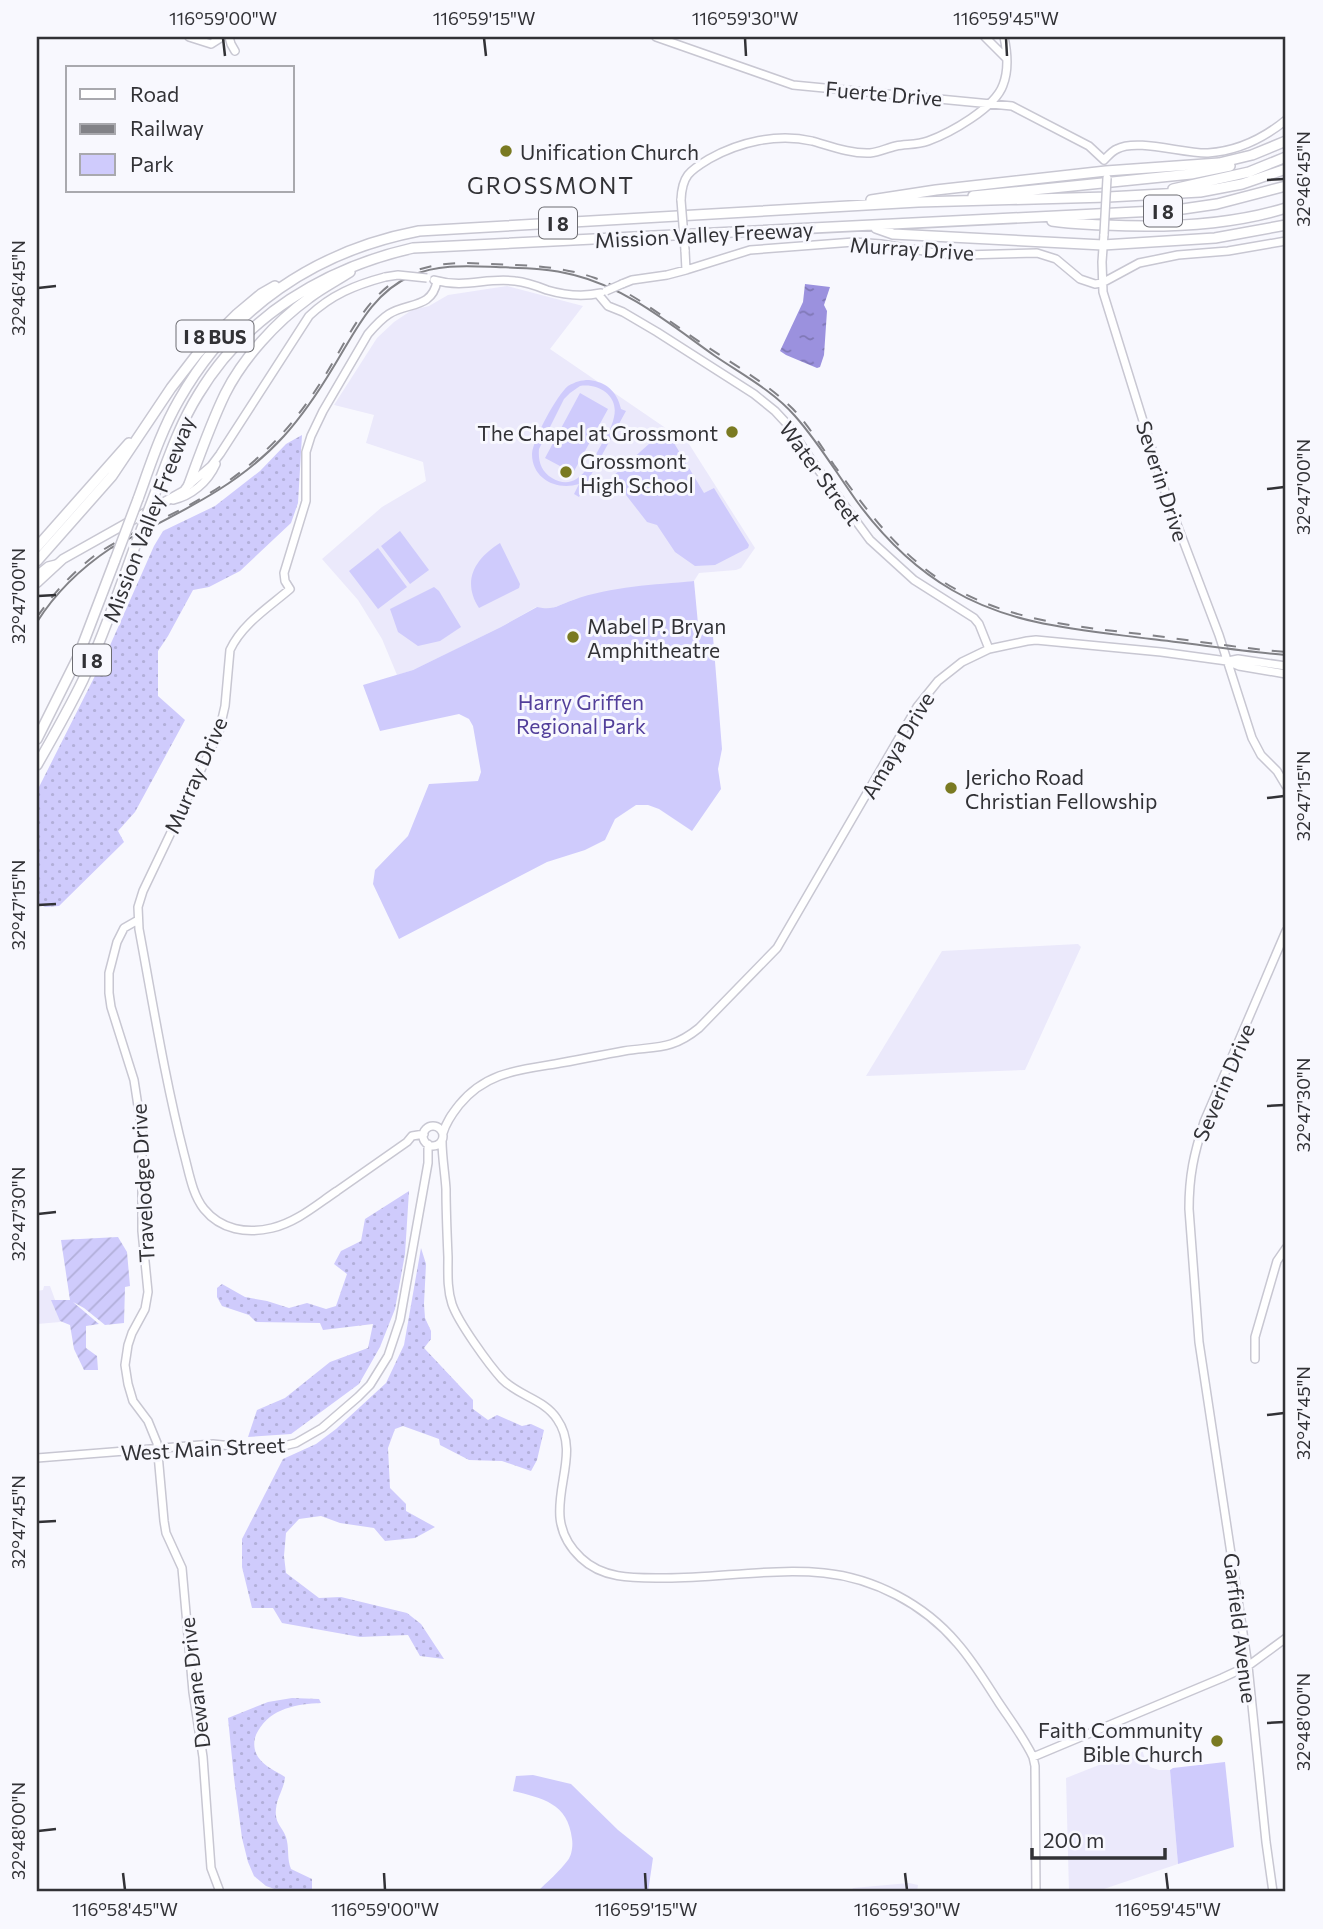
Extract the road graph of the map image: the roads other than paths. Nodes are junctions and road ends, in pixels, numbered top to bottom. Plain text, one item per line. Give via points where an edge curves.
1 (189, 37) edge
2 (222, 37) edge
3 (229, 37) edge
4 (656, 37) edge
5 (985, 37) edge
6 (1003, 37) edge
7 (235, 51) dead end
8 (1006, 58) junction
9 (1003, 84) junction
10 (990, 103) junction
11 (1012, 106) junction
12 (1286, 120) edge
13 (1286, 141) edge
14 (1286, 157) edge
15 (1104, 160) junction
16 (1286, 169) edge
17 (1106, 174) junction
18 (1286, 186) edge
19 (1137, 195) junction
20 (918, 202) junction
21 (814, 208) junction
22 (1286, 210) edge
23 (1036, 218) junction
24 (1286, 225) edge
25 (871, 226) junction
26 (1286, 241) edge
27 (1102, 245) junction
28 (366, 261) junction
29 (307, 269) junction
30 (687, 270) junction
31 (437, 281) junction
32 (1102, 283) junction
33 (602, 293) junction
34 (145, 427) junction
35 (220, 454) junction
36 (189, 484) junction
37 (168, 500) junction
38 (37, 547) edge
39 (37, 561) edge
40 (56, 564) junction
41 (37, 575) edge
42 (37, 583) edge
43 (989, 649) junction
44 (1227, 661) junction
45 (1286, 666) edge
46 (1286, 674) edge
47 (37, 739) edge
48 (37, 765) edge
49 (1286, 786) edge
50 (138, 920) junction
51 (1286, 931) edge
52 (454, 1112) junction
53 (434, 1126) junction
54 (442, 1137) junction
55 (429, 1142) junction
56 (443, 1161) junction
57 (428, 1163) junction
58 (1286, 1248) edge
59 (1255, 1359) dead end
60 (1208, 1406) joint
61 (158, 1449) junction
62 (37, 1458) edge
63 (1286, 1638) edge
64 (1248, 1666) junction
65 (1033, 1757) junction
66 (220, 1892) edge
67 (1036, 1892) edge
68 (1273, 1892) edge

1 - 2 street via 211,44
3 - 7 street
4 - 10 street, Fuerte Drive via 793,85
5 - 8 street
6 - 8 street
8 - 9 street
9 - 10 street
9 - 11 street
10 - 11 street, Fuerte Drive
10 - 30 street, bridge via 930,141 876,152 793,139 738,145 708,160 683,181
11 - 15 street, Fuerte Drive via 1089,146
12 - 15 street via 1231,150 1199,153 1126,147
13 - 17 highway via 1219,163
13 - 20 highway via 1252,159 1203,172
14 - 19 highway via 1249,172
15 - 17 street, Severin Drive
16 - 19 highway, Mission Valley Freeway / I 8 via 1200,192
17 - 21 highway via 936,190
17 - 27 street, Severin Drive, bridge
18 - 23 highway, Mission Valley Freeway / I 8 via 1176,210
19 - 20 highway, Mission Valley Freeway / I 8
20 - 21 highway, Mission Valley Freeway / I 8
21 - 29 highway, Mission Valley Freeway / I 8 via 419,231 364,245
22 - 23 highway via 1157,226 1069,224
23 - 25 highway, Mission Valley Freeway / I 8
24 - 27 highway via 1215,238
25 - 27 highway via 894,234
25 - 28 highway, Mission Valley Freeway / I 8 via 414,248
26 - 32 street via 1139,263
27 - 32 street, Severin Drive
28 - 36 highway, I 8 BUS via 295,309 245,363 213,421
28 - 48 highway, Mission Valley Freeway / I 8, bridge via 320,280 261,321 209,378 178,432 87,671
29 - 34 highway, I 8 BUS via 261,293 237,314 182,373
29 - 47 highway, Mission Valley Freeway / I 8, bridge via 243,317 207,357 177,403 78,657
30 - 32 street, Murray Drive via 750,250 854,242 942,254 1037,253 1056,259 1080,279
30 - 33 street, Murray Drive, bridge via 632,280
31 - 33 street, Murray Drive via 461,285 507,280 580,296
31 - 35 street, bridge via 384,277 321,304
31 - 50 street, Murray Drive via 429,298 388,315 368,334 311,436 306,452 306,501 284,573 290,589 250,622 230,650 219,732 143,891
32 - 44 street, Severin Drive via 1167,498
33 - 43 street, Water Street via 608,306 657,331 775,411 870,540 914,580 974,618
34 - 38 highway
34 - 39 highway, I 8 BUS via 100,491
35 - 36 street
35 - 37 street via 200,485 186,496
36 - 37 main road
37 - 40 main road
40 - 41 street
40 - 42 main road
43 - 44 street, Amaya Drive via 1036,640
43 - 52 street, Amaya Drive via 953,668 917,706 777,948 699,1028 674,1045 508,1072 486,1081
44 - 45 street, Amaya Drive
44 - 46 street, Amaya Drive
44 - 49 street, Severin Drive via 1252,738
50 - 55 street, Murray Drive via 172,1108 194,1189 212,1217 239,1230 263,1229 294,1219 412,1136
50 - 61 street, Travelodge Drive via 124,928 117,943 109,993 134,1080 142,1132 142,1231 148,1292 125,1365 133,1401 148,1421
51 - 60 street, Severin Drive via 1204,1122 1191,1167 1189,1209
52 - 53 street
52 - 54 street
53 - 54 street
53 - 55 street via 428,1128
54 - 55 street
54 - 56 street
55 - 56 street
55 - 57 street, West Main Street
56 - 57 street
56 - 65 street via 448,1286 454,1310 503,1380 556,1416 566,1449 558,1503 560,1522 570,1546 603,1573 629,1578 799,1572 826,1573 873,1585 915,1606 957,1642
57 - 61 street, West Main Street via 397,1332 388,1356 358,1398 316,1433 289,1445
58 - 59 street via 1277,1261 1255,1337
60 - 64 street, Garfield Avenue
61 - 62 street, West Main Street
61 - 66 street, Dewane Drive via 166,1533 182,1568 211,1868
63 - 64 street
64 - 65 street
64 - 68 street, Garfield Avenue
65 - 67 street

